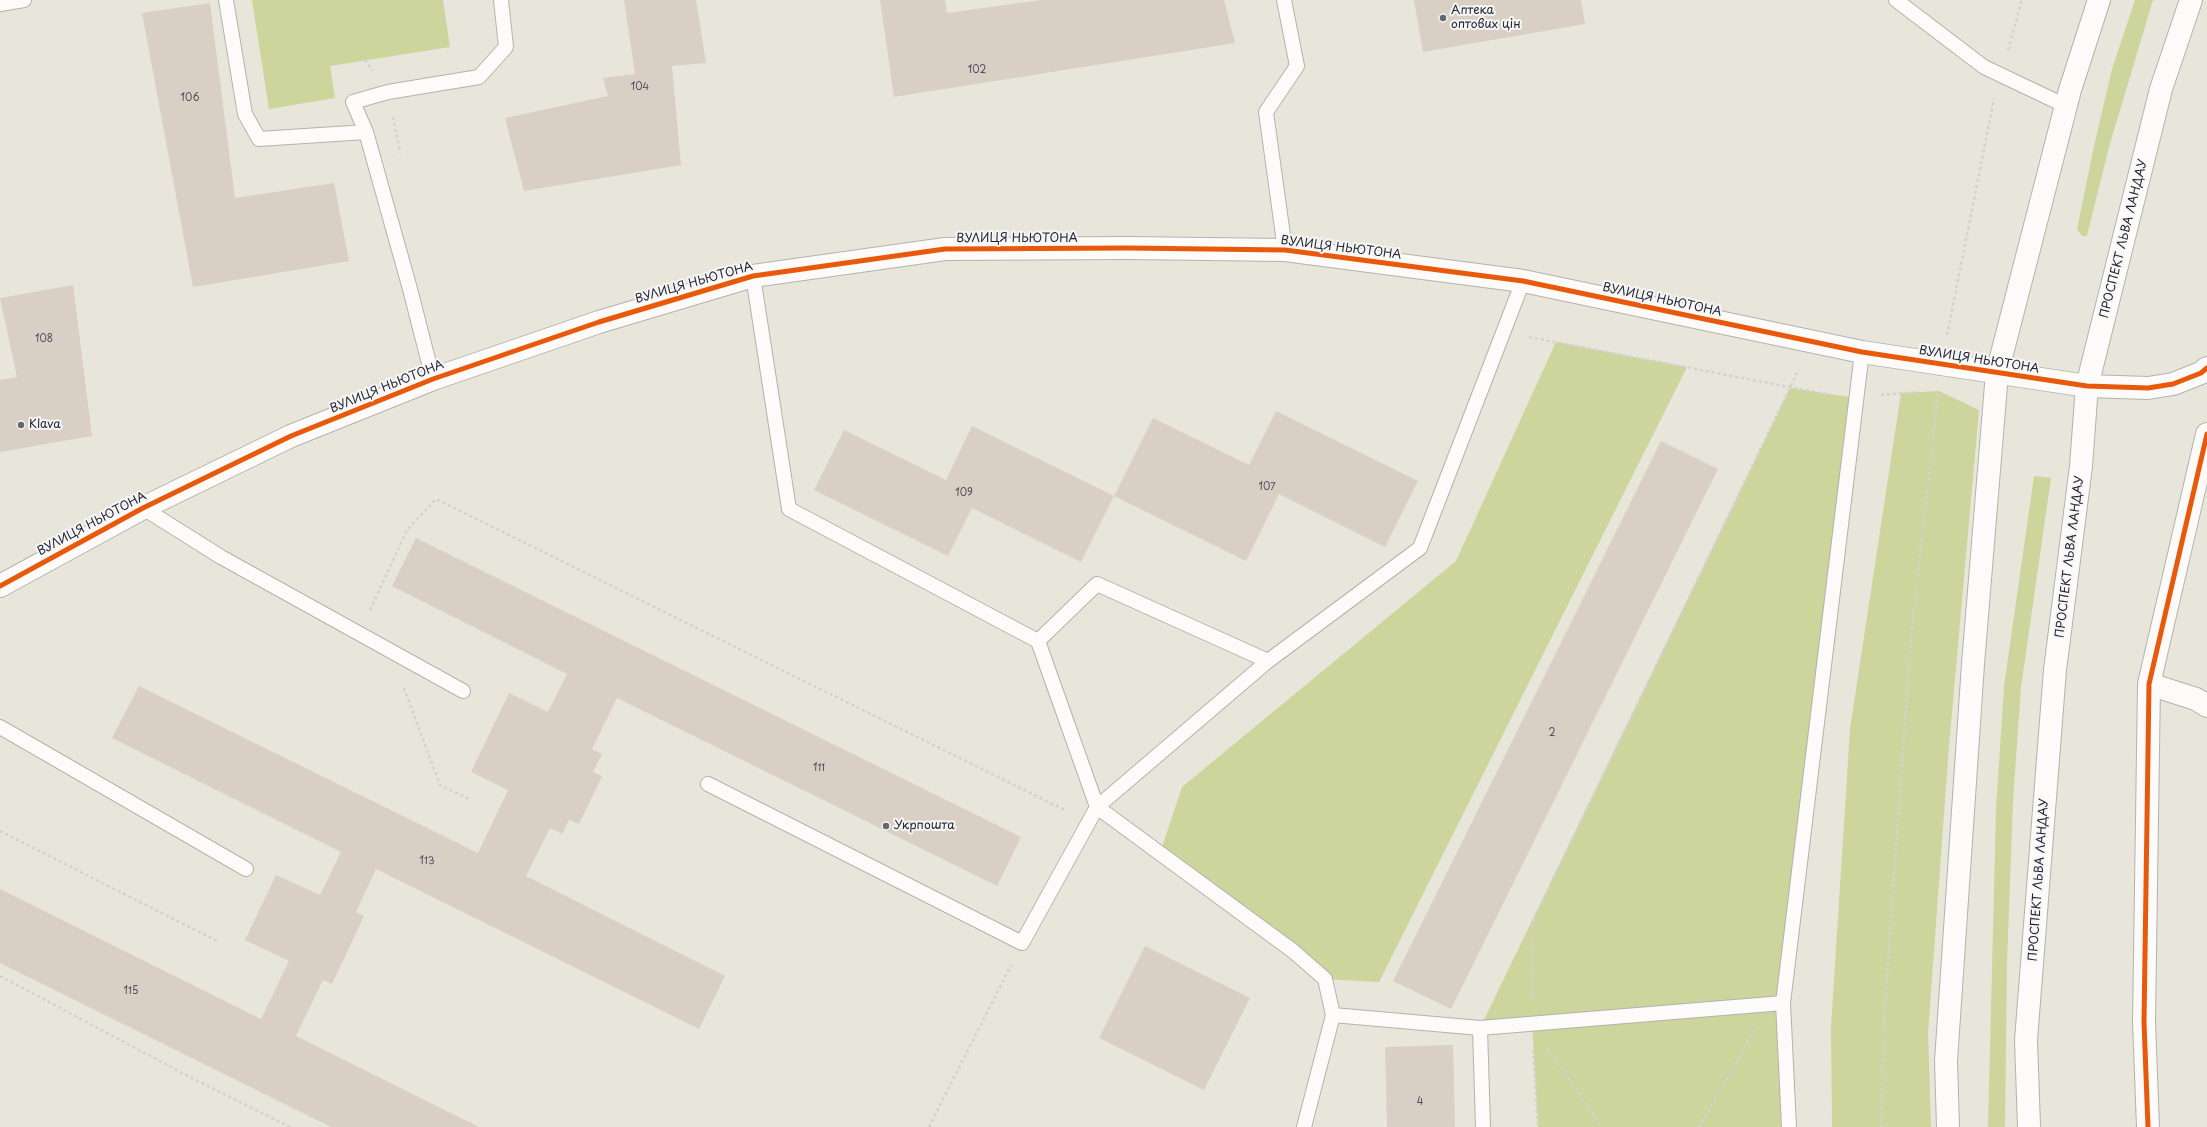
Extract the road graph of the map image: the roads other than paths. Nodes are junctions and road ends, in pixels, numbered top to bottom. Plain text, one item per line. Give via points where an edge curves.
1 (24, 0) edge
2 (226, 0) edge
3 (501, 0) edge
4 (1284, 0) edge
5 (1896, 0) edge
6 (2099, 0) edge
7 (2191, 0) edge
8 (0, 4) edge
9 (2066, 106) junction
10 (366, 132) junction
11 (1284, 250) junction
12 (753, 276) junction
13 (1523, 281) junction
14 (1862, 352) junction
15 (2207, 368) edge
16 (1997, 373) junction
17 (433, 379) junction
18 (2087, 386) junction
19 (2207, 434) edge
20 (143, 508) junction
21 (0, 586) edge
22 (1038, 641) junction
23 (1268, 661) junction
24 (2149, 684) junction
25 (463, 691) dead end
26 (2207, 706) edge
27 (0, 727) edge
28 (708, 784) dead end
29 (1097, 807) junction
30 (246, 869) dead end
31 (1783, 1003) junction
32 (1333, 1015) junction
33 (1480, 1028) junction
34 (1304, 1127) edge
35 (1483, 1127) edge
36 (1789, 1127) edge
37 (1948, 1127) edge
38 (2029, 1127) edge
39 (2148, 1127) edge

1 - 8 lane
2 - 10 lane via 245,114 259,139
3 - 10 lane via 506,47 479,77 388,92 353,102
4 - 11 lane via 1297,66 1266,112
5 - 9 lane via 1984,67
6 - 9 street
7 - 18 street, ПРОСПЕКТ ЛЬВА ЛАНДАУ via 2161,89
9 - 16 street
10 - 17 lane
11 - 12 street, ВУЛИЦЯ НЬЮТОНА via 945,249
11 - 13 street, ВУЛИЦЯ НЬЮТОНА
12 - 17 street, ВУЛИЦЯ НЬЮТОНА via 599,322
12 - 22 lane via 789,509
13 - 14 street, ВУЛИЦЯ НЬЮТОНА
13 - 23 lane via 1420,548
14 - 16 street, ВУЛИЦЯ НЬЮТОНА
14 - 31 lane
15 - 18 street, ВУЛИЦЯ НЬЮТОНА via 2173,384 2148,388
16 - 18 street, ВУЛИЦЯ НЬЮТОНА
16 - 37 street via 1946,1061
17 - 20 street, ВУЛИЦЯ НЬЮТОНА via 291,436
18 - 38 street, ПРОСПЕКТ ЛЬВА ЛАНДАУ via 2081,466 2055,678 2026,1040
19 - 24 street
20 - 21 street, ВУЛИЦЯ НЬЮТОНА
20 - 25 lane via 221,557
22 - 23 lane via 1097,584
22 - 29 lane
23 - 29 lane
24 - 26 street via 2196,699
24 - 39 street via 2144,1022
27 - 30 lane
28 - 29 lane via 1022,943
29 - 32 lane via 1299,956 1325,979
31 - 33 lane
31 - 36 lane
32 - 33 lane
32 - 34 lane
33 - 35 lane

